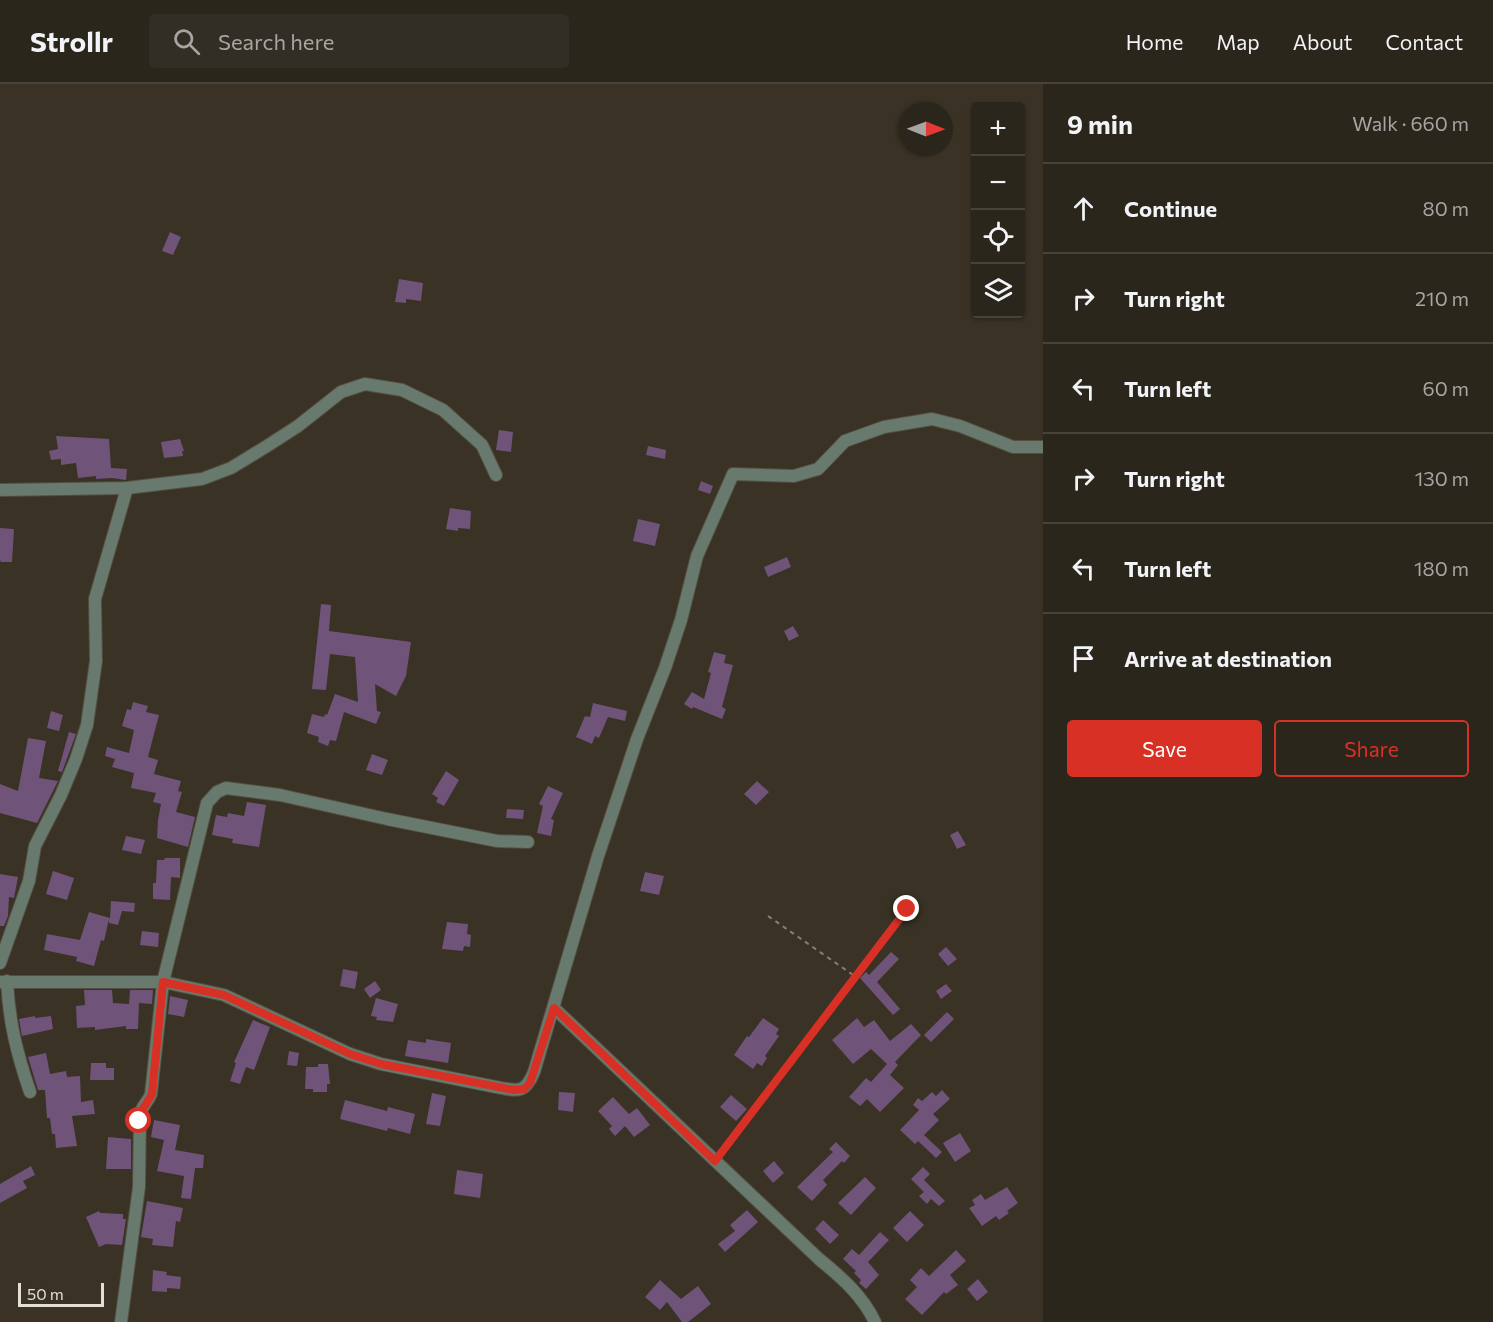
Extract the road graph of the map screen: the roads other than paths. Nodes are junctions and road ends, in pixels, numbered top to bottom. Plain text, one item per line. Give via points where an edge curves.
1 (1043, 447) edge
2 (496, 475) dead end
3 (127, 488) junction
4 (0, 490) edge
5 (528, 842) dead end
6 (0, 963) edge
7 (3, 982) edge
8 (163, 982) junction
9 (554, 1008) junction
10 (30, 1092) dead end
11 (121, 1322) edge
12 (875, 1322) edge

1 - 9 street via 1013,447 932,419 884,427 845,441 818,469 794,476 733,474 697,556 681,620 598,856
2 - 3 street via 482,446 443,410 402,390 365,384 341,392 298,426 231,468 202,479
3 - 4 street
3 - 6 street via 95,598 96,661 87,725 61,795 35,846 29,881
5 - 8 street via 497,841 280,795 221,789 207,802
7 - 8 street
7 - 10 street via 17,1055
8 - 9 street via 224,995 350,1054 381,1064 514,1090 524,1089 530,1083
8 - 11 street via 152,1094 140,1114 139,1187
9 - 12 street via 852,1288

